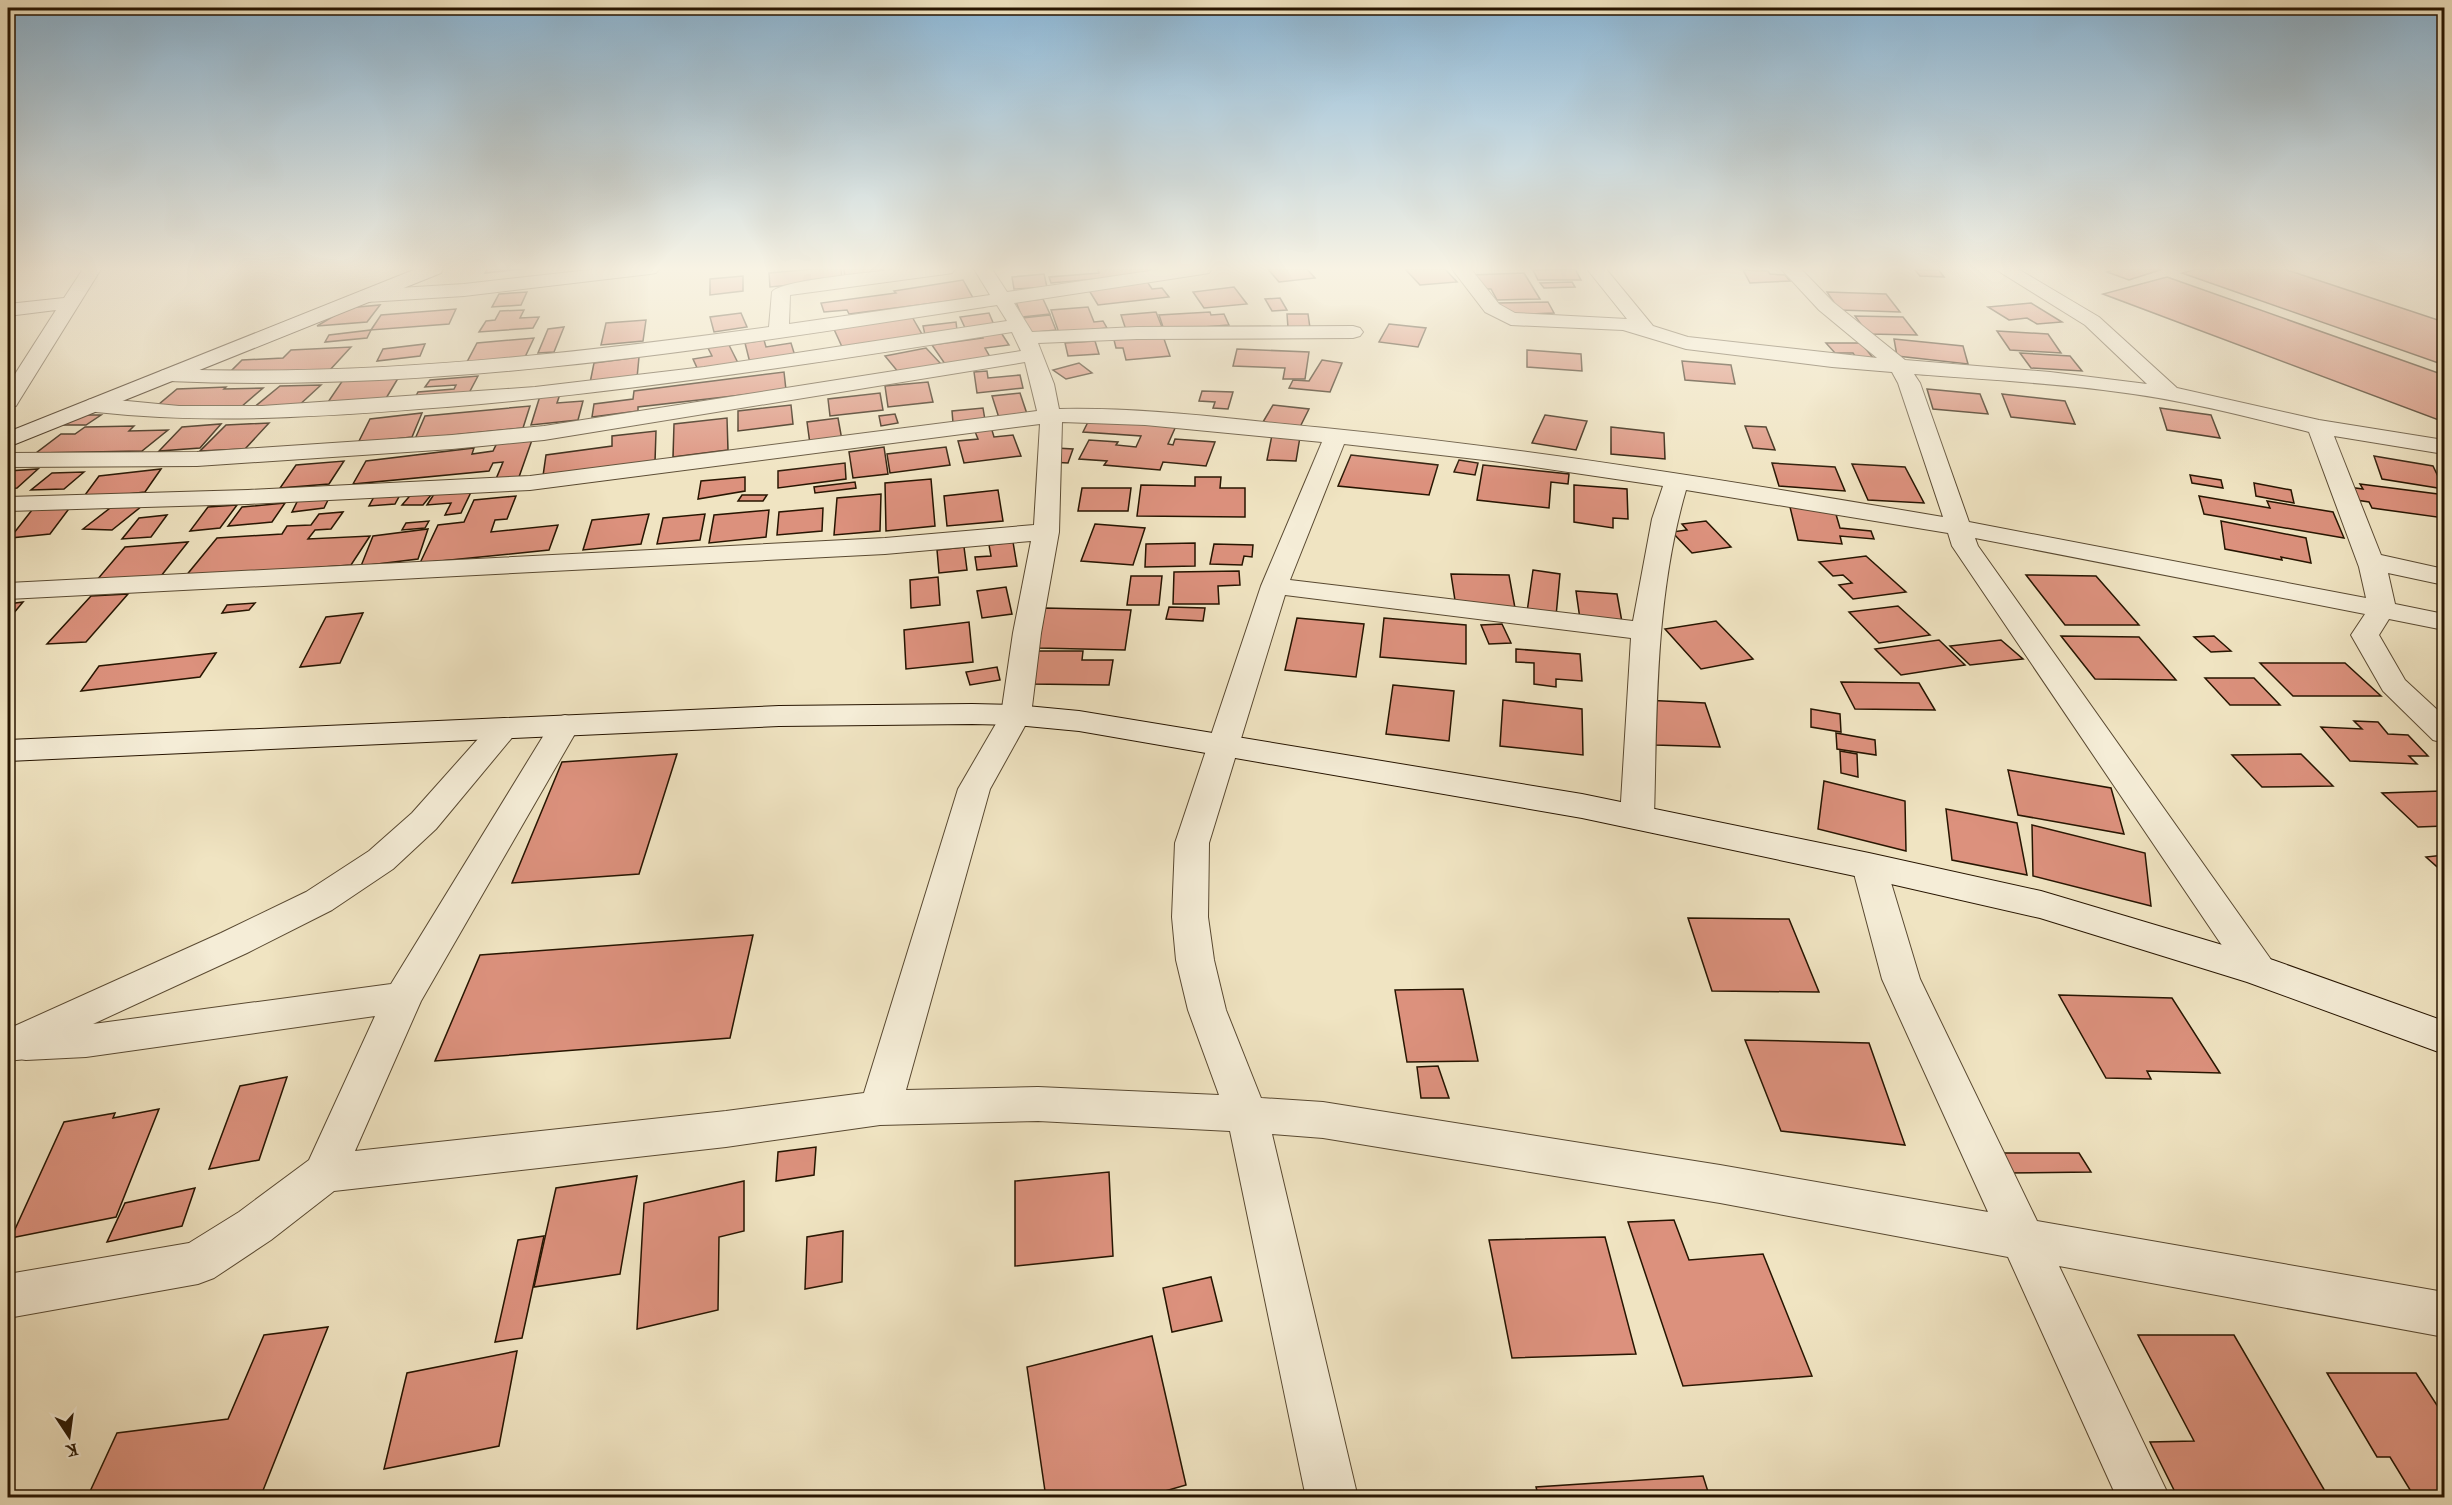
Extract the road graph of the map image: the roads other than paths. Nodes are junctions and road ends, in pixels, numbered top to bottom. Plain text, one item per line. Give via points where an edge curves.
1 (47, 339) edge
2 (258, 339) edge
3 (724, 339) edge
4 (1038, 339) edge
5 (1675, 339) edge
6 (1867, 339) edge
7 (2112, 339) edge
8 (1026, 340) junction
9 (857, 350) junction
10 (1898, 365) junction
11 (168, 375) junction
12 (867, 382) junction
13 (2171, 394) junction
14 (9, 397) edge
15 (96, 405) junction
16 (1049, 416) junction
17 (2319, 427) junction
18 (1336, 436) junction
19 (8, 440) edge
20 (2445, 447) edge
21 (8, 459) edge
22 (1677, 480) junction
23 (8, 504) edge
24 (1957, 526) junction
25 (1046, 532) junction
26 (2370, 561) junction
27 (2445, 577) edge
28 (1274, 586) junction
29 (8, 591) edge
30 (2382, 609) junction
31 (2445, 622) edge
32 (1645, 631) junction
33 (1016, 715) junction
34 (565, 725) junction
35 (505, 728) junction
36 (2445, 733) edge
37 (1225, 745) junction
38 (8, 750) edge
39 (1637, 818) junction
40 (1869, 866) junction
41 (2259, 971) junction
42 (403, 997) junction
43 (2445, 1038) edge
44 (9, 1045) edge
45 (880, 1108) junction
46 (1247, 1114) junction
47 (324, 1173) junction
48 (2023, 1239) junction
49 (8, 1296) edge
50 (2445, 1316) edge
51 (1332, 1497) edge
52 (2144, 1497) edge

1 - 14 street
2 - 11 street
3 - 11 street via 580,358 414,372 285,379
4 - 8 street
5 - 10 street via 1832,361
6 - 10 street
7 - 13 street
8 - 9 street
8 - 12 street
8 - 16 street
9 - 12 street
9 - 15 street via 598,387 373,407 186,414
10 - 13 street via 2050,378
10 - 24 street via 1909,383
11 - 15 street
12 - 21 street via 544,433 452,442 197,459
13 - 17 street
15 - 19 street
16 - 18 street via 1114,416
16 - 23 street via 530,483
16 - 25 street
17 - 20 street
17 - 26 street
18 - 22 street
18 - 28 street
22 - 24 street
22 - 32 street via 1665,519
24 - 30 street
24 - 41 street via 1965,546 2051,673
25 - 29 street via 885,546
25 - 33 street
26 - 27 street
26 - 30 street via 2377,573 2376,588
28 - 32 street
28 - 37 street
30 - 31 street
30 - 36 street via 2365,635 2393,684
32 - 39 street
33 - 34 street via 779,716
33 - 37 street via 1079,721
33 - 45 street via 974,789
34 - 35 street
34 - 42 street
35 - 38 street
35 - 44 street via 424,821 381,860 319,901
37 - 39 street
37 - 46 street via 1192,843 1190,917 1207,1010
39 - 40 street
40 - 41 street via 2041,905
40 - 48 street via 1901,979
41 - 43 street
42 - 44 street via 86,1041
42 - 47 street
45 - 46 street via 1038,1104
45 - 47 street
46 - 48 street via 1334,1122 1720,1184
46 - 51 street
47 - 49 street via 255,1226 198,1263
48 - 50 street
48 - 52 street

